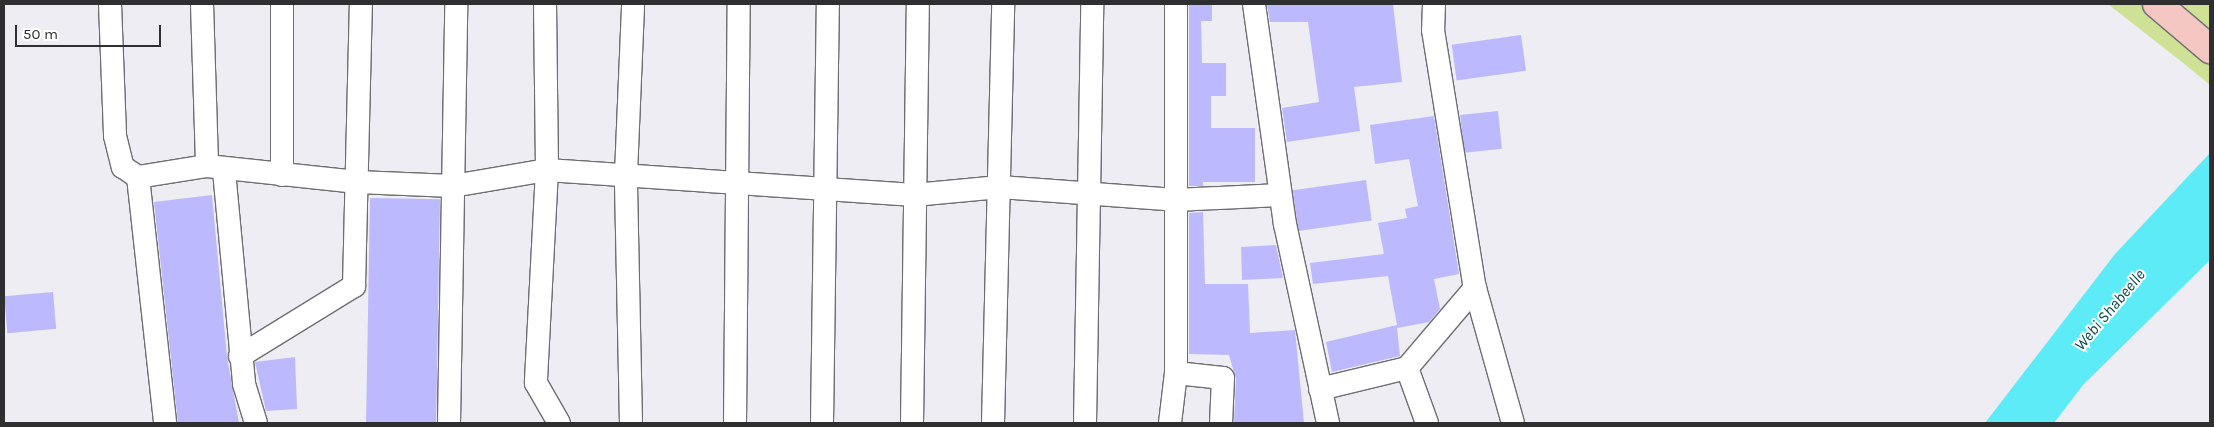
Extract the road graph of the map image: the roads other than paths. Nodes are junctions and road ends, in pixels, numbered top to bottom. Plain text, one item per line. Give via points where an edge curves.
1 (110, 4) edge
2 (202, 4) edge
3 (282, 4) edge
4 (361, 4) edge
5 (456, 4) edge
6 (545, 4) edge
7 (633, 4) edge
8 (739, 4) edge
9 (828, 4) edge
10 (918, 4) edge
11 (1003, 4) edge
12 (1092, 4) edge
13 (1176, 4) edge
14 (1254, 4) edge
15 (1434, 4) edge
16 (2157, 4) edge
17 (2210, 49) edge
18 (215, 168) junction
19 (547, 170) junction
20 (626, 174) junction
21 (282, 175) junction
22 (138, 177) junction
23 (357, 182) junction
24 (737, 184) junction
25 (453, 186) junction
26 (828, 187) junction
27 (1000, 187) junction
28 (1090, 191) junction
29 (914, 195) junction
30 (1280, 195) junction
31 (1176, 200) junction
32 (1475, 288) junction
33 (240, 356) junction
34 (1406, 368) junction
35 (1176, 373) junction
36 (1320, 389) junction
37 (165, 423) edge
38 (256, 423) edge
39 (449, 423) edge
40 (559, 423) edge
41 (631, 423) edge
42 (735, 423) edge
43 (822, 423) edge
44 (912, 423) edge
45 (993, 423) edge
46 (1085, 423) edge
47 (1170, 423) edge
48 (1221, 423) edge
49 (1328, 423) edge
50 (1427, 423) edge
51 (1513, 423) edge

1 - 22 street via 115,136 123,168
2 - 18 street
3 - 21 street
4 - 23 street
5 - 25 street
6 - 19 street
7 - 20 street
8 - 24 street
9 - 26 street
10 - 29 street
11 - 27 street
12 - 28 street
13 - 31 street
14 - 30 street
15 - 32 street via 1433,30
16 - 17 main road
18 - 21 street
18 - 22 street
18 - 33 street
19 - 20 street
19 - 25 street
19 - 40 street via 536,383
20 - 24 street
20 - 41 street
21 - 23 street
22 - 37 street
23 - 25 street
23 - 33 street via 354,286
24 - 26 street
24 - 42 street
25 - 39 street
26 - 29 street
26 - 43 street
27 - 28 street
27 - 29 street
27 - 45 street
28 - 31 street
28 - 46 street
29 - 44 street
30 - 31 street
30 - 36 street
31 - 35 street
32 - 34 street
32 - 51 street
33 - 38 street
34 - 36 street
34 - 50 street
35 - 47 street
35 - 48 street via 1223,378
36 - 49 street

